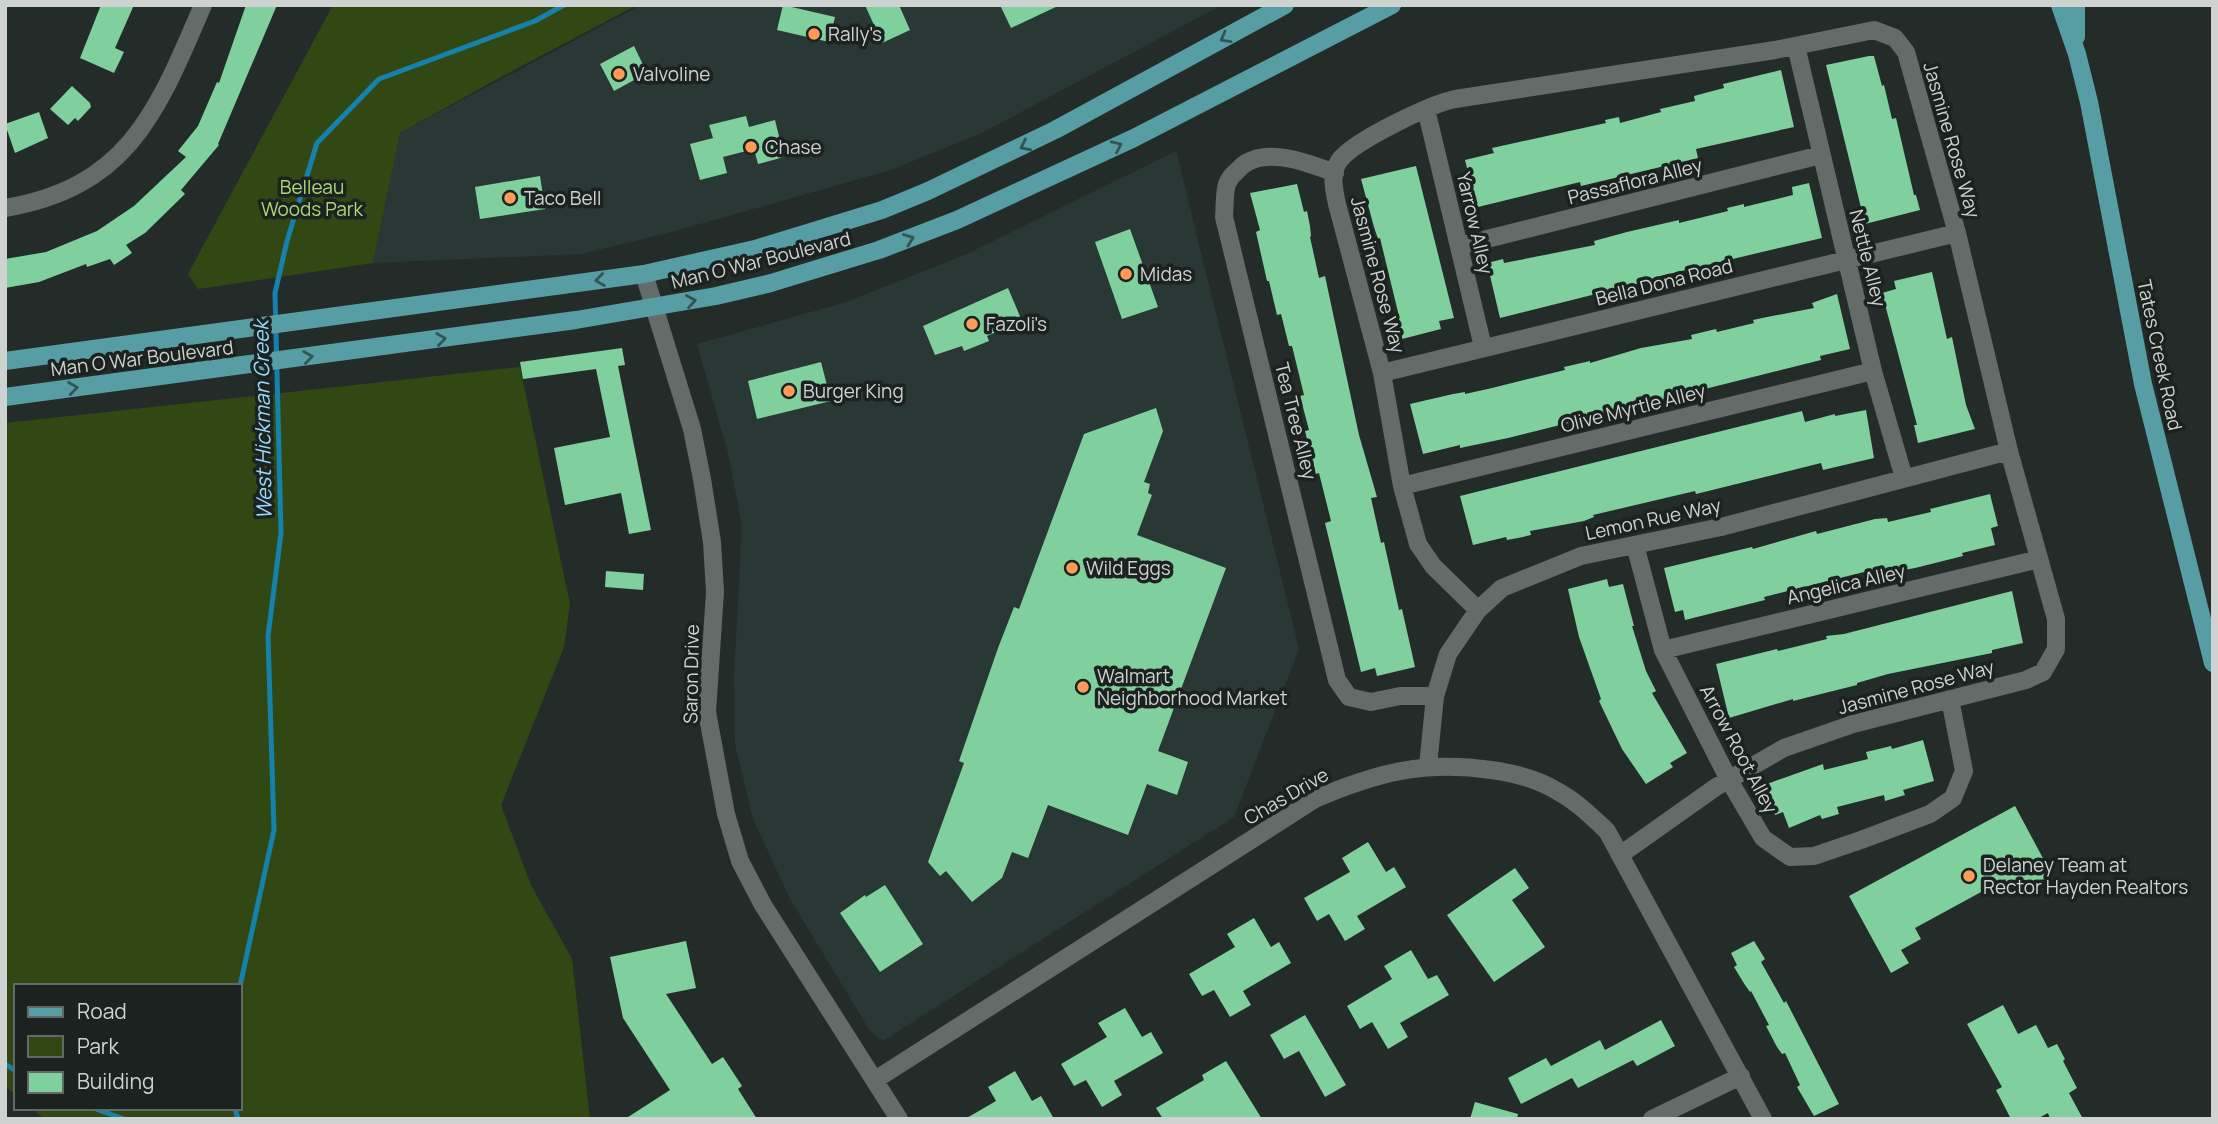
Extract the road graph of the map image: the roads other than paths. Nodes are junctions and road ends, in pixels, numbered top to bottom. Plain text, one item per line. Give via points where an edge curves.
1 (203, 5) edge
2 (1285, 5) edge
3 (1392, 5) edge
4 (2060, 5) edge
5 (2076, 5) edge
6 (1796, 46) junction
7 (2077, 54) junction
8 (1426, 109) junction
9 (1821, 156) junction
10 (1335, 173) junction
11 (5, 208) edge
12 (1957, 233) junction
13 (1459, 246) junction
14 (1847, 259) junction
15 (645, 274) junction
16 (653, 308) junction
17 (1483, 347) junction
18 (5, 361) edge
19 (1873, 370) junction
20 (1382, 373) junction
21 (5, 397) edge
22 (2010, 452) junction
23 (1904, 478) junction
24 (1402, 486) junction
25 (1635, 545) junction
26 (2039, 559) junction
27 (1478, 610) junction
28 (1663, 650) junction
29 (2213, 663) edge
30 (1435, 696) junction
31 (1950, 699) junction
32 (1428, 765) junction
33 (1729, 780) junction
34 (1620, 855) junction
35 (1741, 1076) junction
36 (875, 1080) junction
37 (900, 1119) edge
38 (1652, 1119) edge
39 (1763, 1119) edge

1 - 11 street via 165,93 125,149 93,176 48,198
2 -> 15 main road, Man O War Boulevard via 1055,130 928,191 819,231
16 -> 3 main road, Man O War Boulevard via 771,283 957,220 1133,138
4 - 7 main road, Tates Creek Road
5 - 7 main road, Tates Creek Road
6 - 8 street, Jasmine Rose Way via 1455,99
6 - 9 street, Nettle Alley
6 - 12 street, Jasmine Rose Way via 1874,30 1895,38 1906,52
7 - 29 main road, Tates Creek Road via 2143,384
8 - 10 street, Jasmine Rose Way via 1354,147
8 - 13 street, Yarrow Alley
9 - 13 street, Passaflora Alley
9 - 14 street, Nettle Alley
10 - 20 street, Jasmine Rose Way via 1332,181 1337,204
10 - 30 street, Tea Tree Alley via 1284,157 1242,164 1227,181 1224,217 1337,680 1349,697 1371,702
12 - 14 street, Bella Dona Road
12 - 22 street, Jasmine Rose Way
13 - 17 street, Yarrow Alley
14 - 17 street, Bella Dona Road
14 - 19 street, Nettle Alley
15 - 16 street, Saron Drive
15 -> 18 main road, Man O War Boulevard
21 -> 16 main road, Man O War Boulevard
16 - 36 street, Saron Drive via 692,429 710,529 715,592 707,712 726,814 740,861 763,905
17 - 20 street, Bella Dona Road
19 - 23 street, Nettle Alley
19 - 24 street, Olive Myrtle Alley
20 - 24 street, Jasmine Rose Way
22 - 23 street, Lemon Rue Way
22 - 26 street, Jasmine Rose Way
23 - 25 street, Lemon Rue Way
24 - 27 street, Jasmine Rose Way via 1419,544 1433,566
25 - 27 street, Lemon Rue Way via 1581,556 1502,588
25 - 28 street, Arrow Root Alley
26 - 28 street, Angelica Alley
26 - 31 street, Jasmine Rose Way via 2056,619 2056,649 2043,672
27 - 30 street, Lemon Rue Way via 1448,654
28 - 33 street, Arrow Root Alley
30 - 32 street, Lemon Rue Way
31 - 33 street, Jasmine Rose Way via 1784,747
31 - 33 street, Arrow Root Alley via 1964,771 1954,798 1930,814 1861,840 1814,856 1790,857 1763,838
32 - 34 street, Chas Drive via 1509,772 1556,789 1607,831
32 - 36 street, Chas Drive via 1373,776 1315,799
33 - 34 street, Jasmine Rose Way
34 - 35 street, Chas Drive
35 - 38 street
35 - 39 street, Chas Drive
36 - 37 street, Saron Drive

